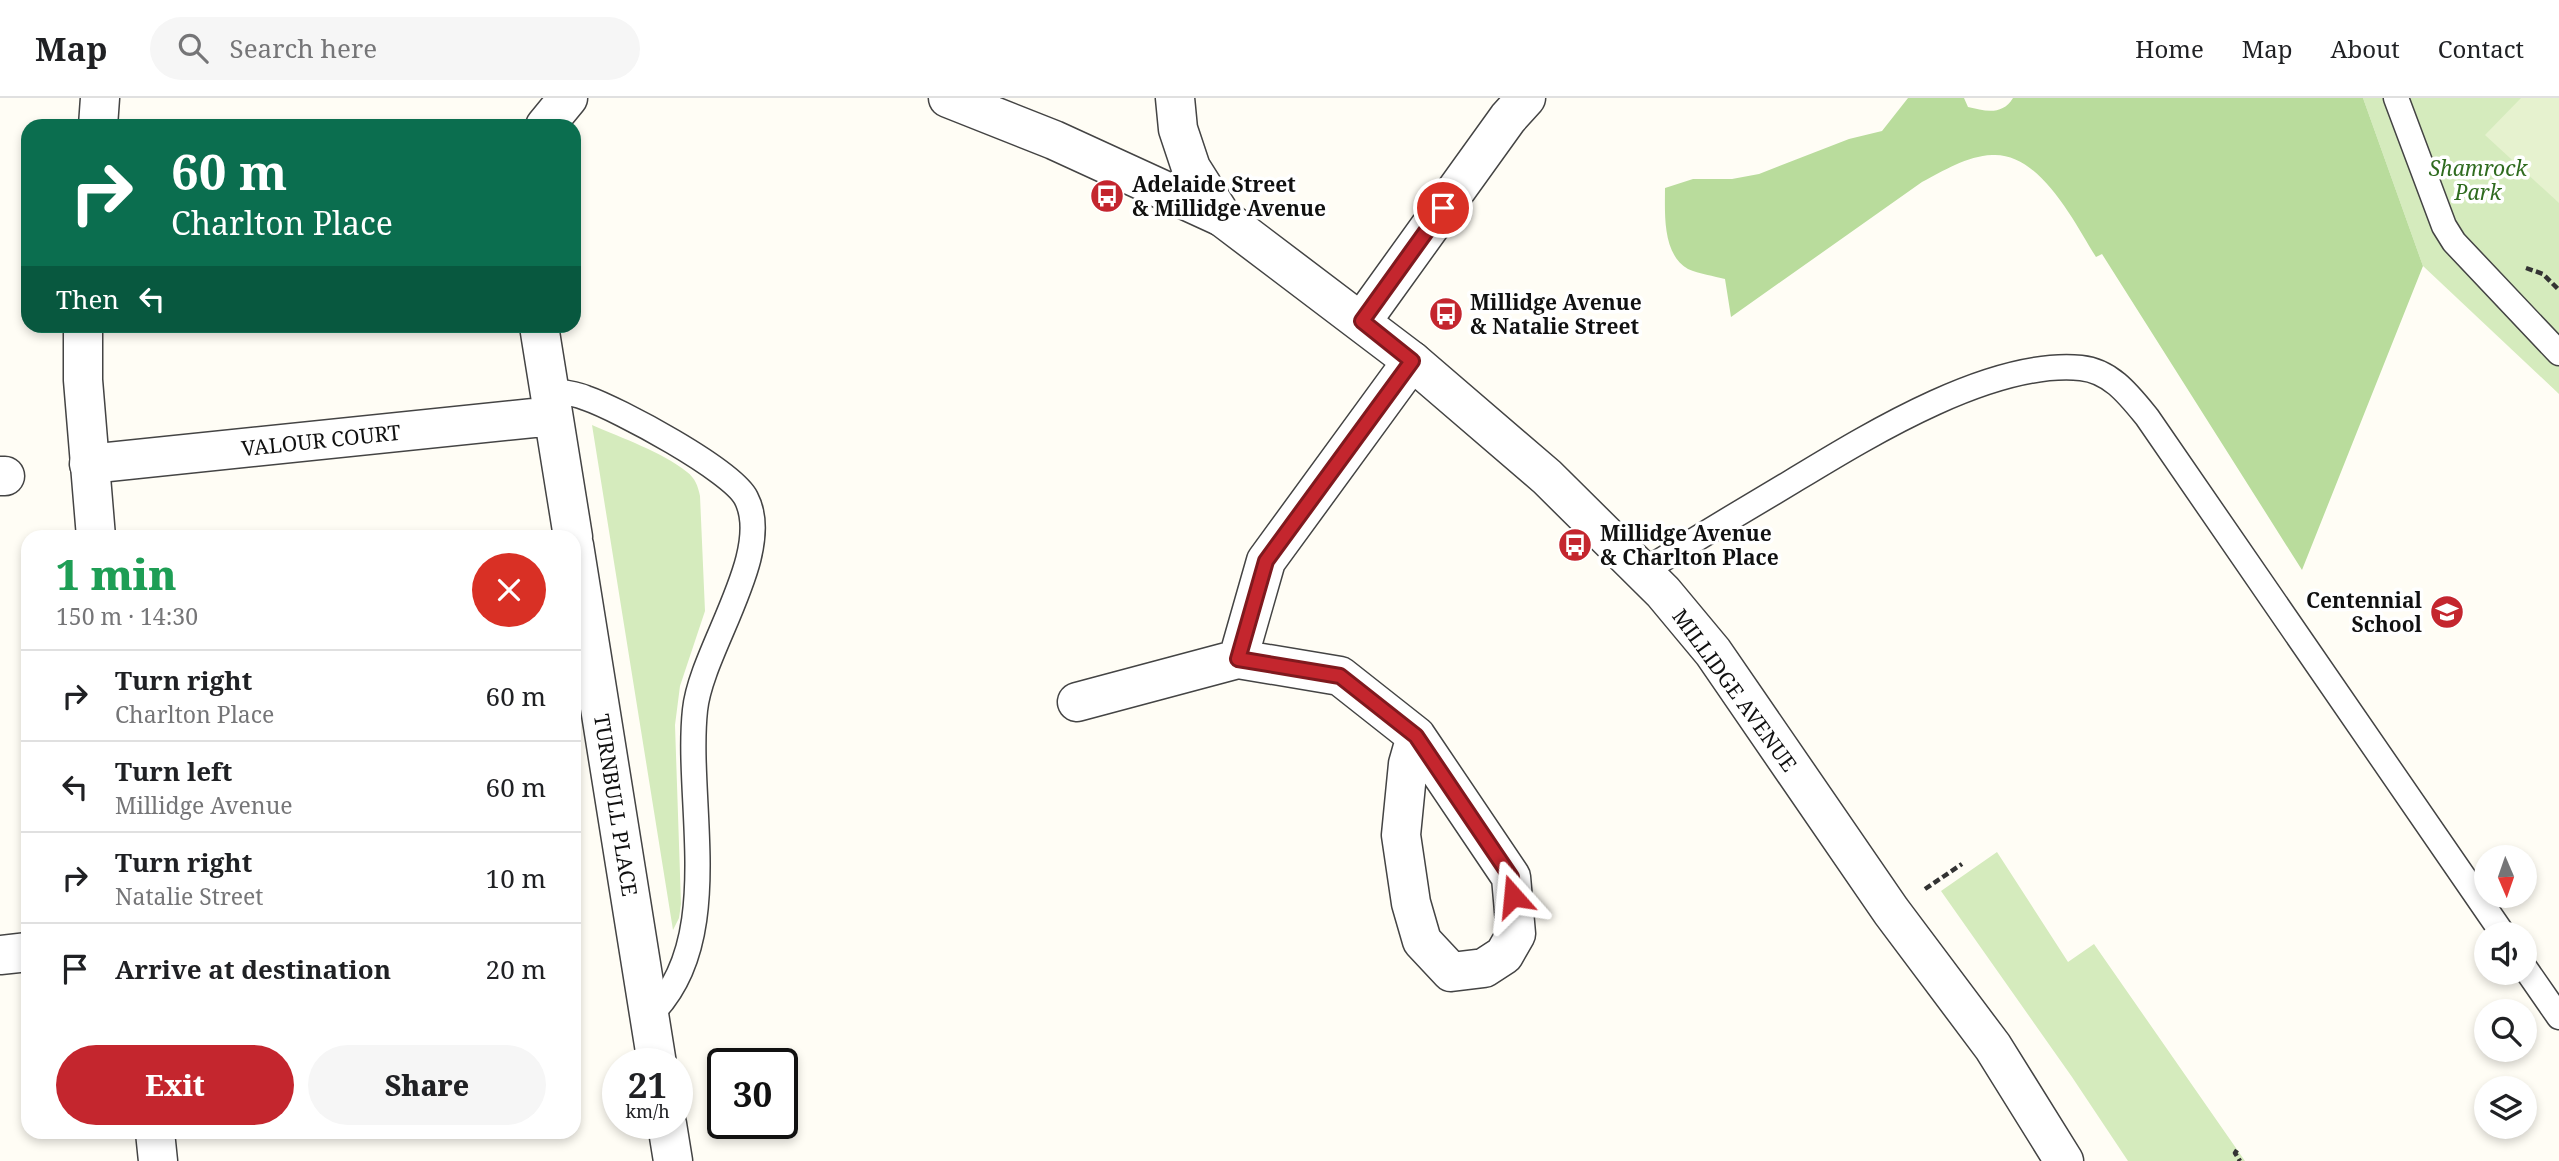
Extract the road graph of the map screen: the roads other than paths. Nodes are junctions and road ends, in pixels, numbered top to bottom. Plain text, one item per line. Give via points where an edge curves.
1 (100, 98) edge
2 (568, 98) edge
3 (948, 98) edge
4 (1175, 98) edge
5 (1526, 98) edge
6 (2396, 98) edge
7 (98, 119) edge
8 (551, 119) edge
9 (1222, 217) junction
10 (1362, 321) junction
11 (83, 333) edge
12 (540, 333) edge
13 (2559, 354) edge
14 (1412, 361) junction
15 (551, 403) junction
16 (89, 464) junction
17 (95, 530) edge
18 (572, 530) edge
19 (1642, 572) junction
20 (581, 589) edge
21 (1238, 659) junction
22 (1077, 702) dead end
23 (1416, 736) junction
24 (2494, 922) edge
25 (21, 953) edge
26 (0, 955) edge
27 (2537, 985) edge
28 (649, 1016) junction
29 (2559, 1017) edge
30 (654, 1048) edge
31 (156, 1139) edge
32 (669, 1139) edge
33 (158, 1161) edge
34 (673, 1161) edge
35 (2064, 1161) edge

1 - 7 street
2 - 8 street
3 - 9 street via 1054,140
4 - 9 street via 1178,129 1191,168
5 - 10 street
6 - 13 lane via 2454,242
9 - 10 street, MILLIDGE AVENUE
10 - 14 street, MILLIDGE AVENUE
11 - 16 street
12 - 15 street
14 - 19 street, MILLIDGE AVENUE via 1546,477
14 - 21 street via 1266,561
15 - 16 street, VALOUR COURT
15 - 18 street
15 - 28 lane via 575,394 605,406 707,462 735,484 752,513 751,549 695,707 698,874 693,926 676,983
16 - 17 street
19 - 24 lane via 1879,429 1956,395 2017,373 2051,368 2104,374 2125,390 2147,417
19 - 35 street, MILLIDGE AVENUE via 1713,652 1891,911 1993,1047
20 - 28 street, TURNBULL PLACE
21 - 22 street
21 - 23 street via 1340,676
23 - 23 street via 1408,764 1401,835 1422,941 1451,972 1484,968 1504,955 1517,934 1511,877
25 - 26 street
27 - 29 lane
28 - 30 street, TURNBULL PLACE
31 - 33 street
32 - 34 street

